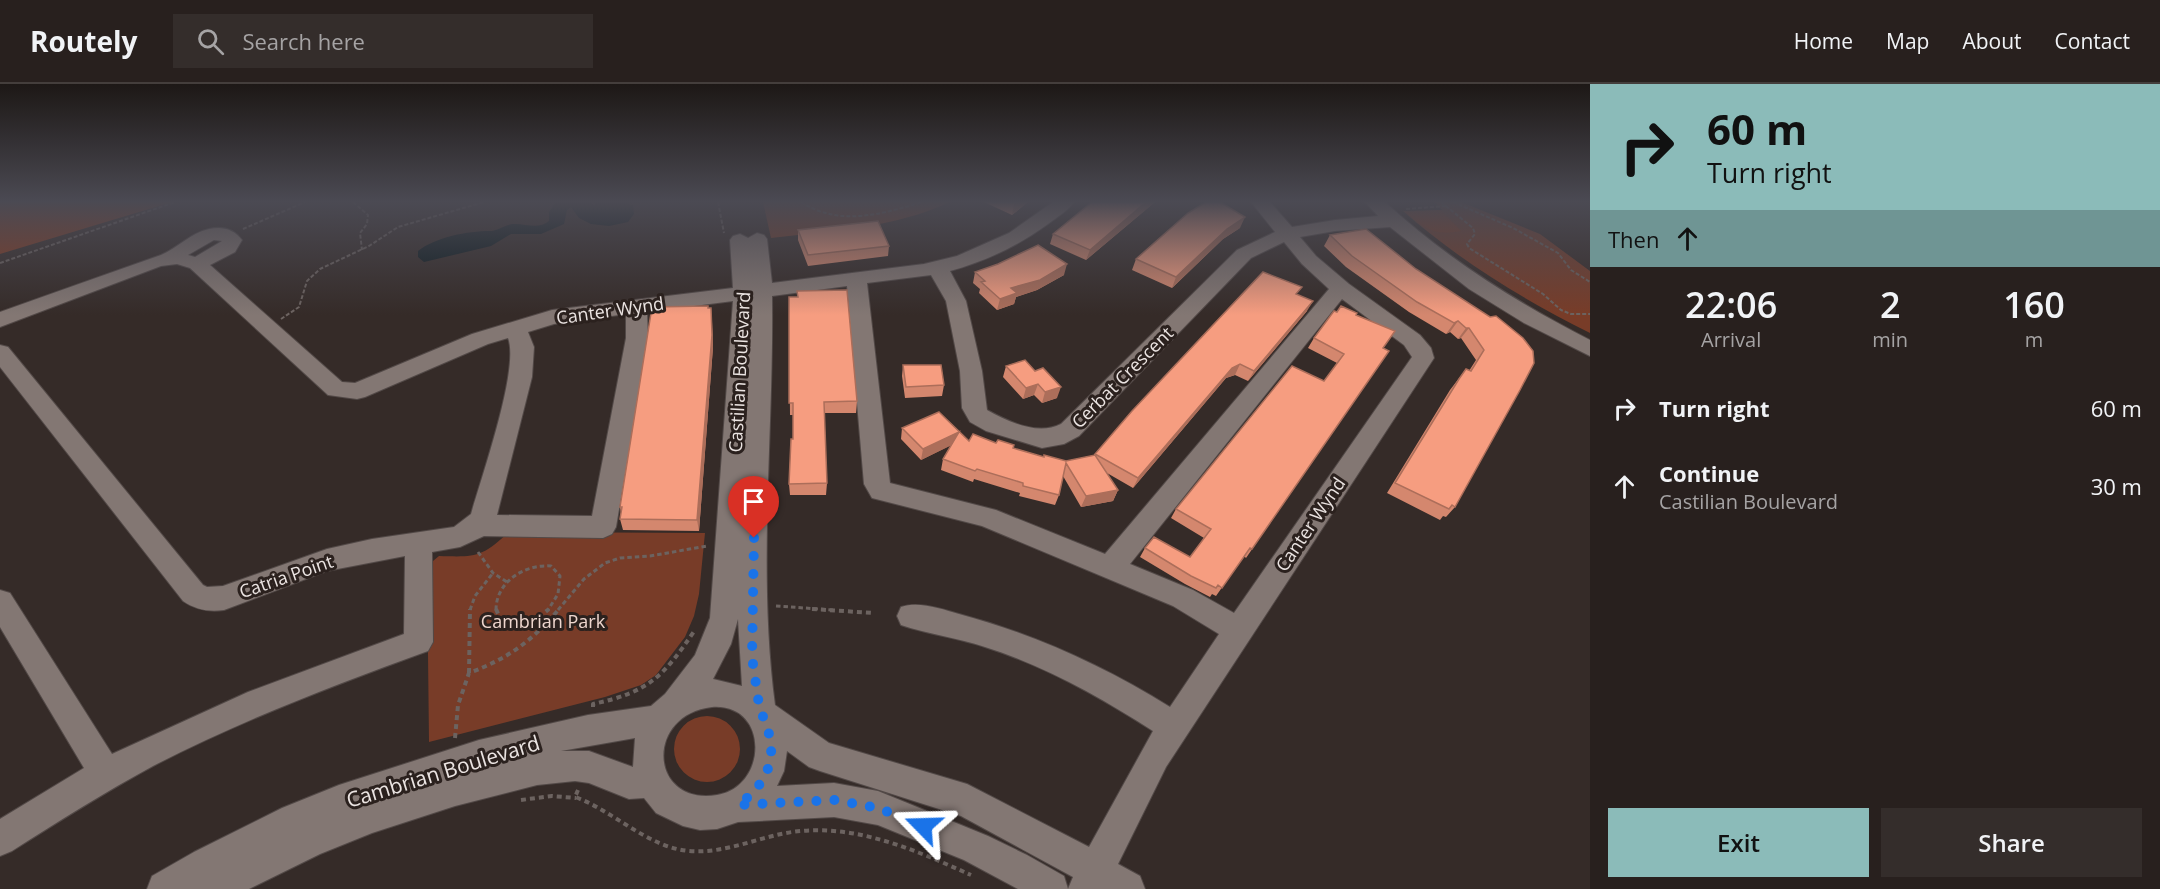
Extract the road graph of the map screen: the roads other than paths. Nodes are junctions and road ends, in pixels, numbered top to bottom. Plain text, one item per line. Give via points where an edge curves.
1 (749, 239) dead end
2 (204, 240) edge
3 (232, 240) edge
4 (1013, 240) edge
5 (1274, 240) edge
6 (1291, 240) edge
7 (1419, 240) edge
8 (184, 260) junction
9 (938, 268) junction
10 (855, 279) junction
11 (1342, 289) junction
12 (753, 291) junction
13 (636, 305) junction
14 (0, 320) edge
15 (515, 327) junction
16 (1590, 349) edge
17 (0, 352) edge
18 (479, 525) junction
19 (419, 542) junction
20 (1110, 568) junction
21 (0, 602) edge
22 (911, 616) dead end
23 (1238, 630) junction
24 (667, 712) junction
25 (761, 714) junction
26 (1174, 727) junction
27 (106, 774) junction
28 (652, 782) junction
29 (738, 805) junction
30 (0, 839) edge
31 (1090, 879) edge
32 (165, 889) edge
33 (212, 889) edge
34 (1051, 889) edge
35 (1127, 889) edge

1 - 12 street, Castilian Boulevard
2 - 8 street
3 - 8 street via 228,248
4 - 9 street, Canter Wynd via 974,259
5 - 9 street, Cerbat Crescent via 1244,254 1070,430 1056,438 1035,437 978,417 956,301
6 - 11 street, Canter Wynd
7 - 16 street via 1438,260 1491,296
8 - 14 street
8 - 15 street, Canter Wynd via 333,386 349,392 366,389
9 - 10 street, Canter Wynd
10 - 12 street, Canter Wynd
10 - 20 street via 878,488 987,517
11 - 20 street
11 - 23 street, Canter Wynd via 1412,340 1423,358
12 - 13 street, Canter Wynd
12 - 24 street, Castilian Boulevard via 724,618 715,650
12 - 25 street, Castilian Boulevard via 752,657
13 - 15 street, Canter Wynd via 569,314
13 - 18 street via 637,338 603,527
15 - 18 street via 523,347 521,377
17 - 19 street, Catria Point via 200,598 224,598 327,560
18 - 19 street, Catria Point via 457,537
19 - 27 street via 418,642 292,687
20 - 23 street via 1183,598
21 - 27 street
22 - 26 street via 984,632 1049,657 1103,683
23 - 26 street, Canter Wynd
24 - 25 street via 696,696 718,693 746,702
24 - 28 street via 651,734 647,749
24 - 32 street, Cambrian Boulevard via 639,724 595,719 367,791 243,844
25 - 29 street via 771,743 768,771 751,796
25 - 31 street via 820,756 966,801 1017,825
26 - 31 street, Canter Wynd
27 - 30 street
28 - 29 street via 670,802 696,813 724,811
28 - 33 street, Cambrian Boulevard via 629,783 585,776 575,765 537,769 372,816 309,841
29 - 34 street via 834,800 878,808 976,848
31 - 35 street

